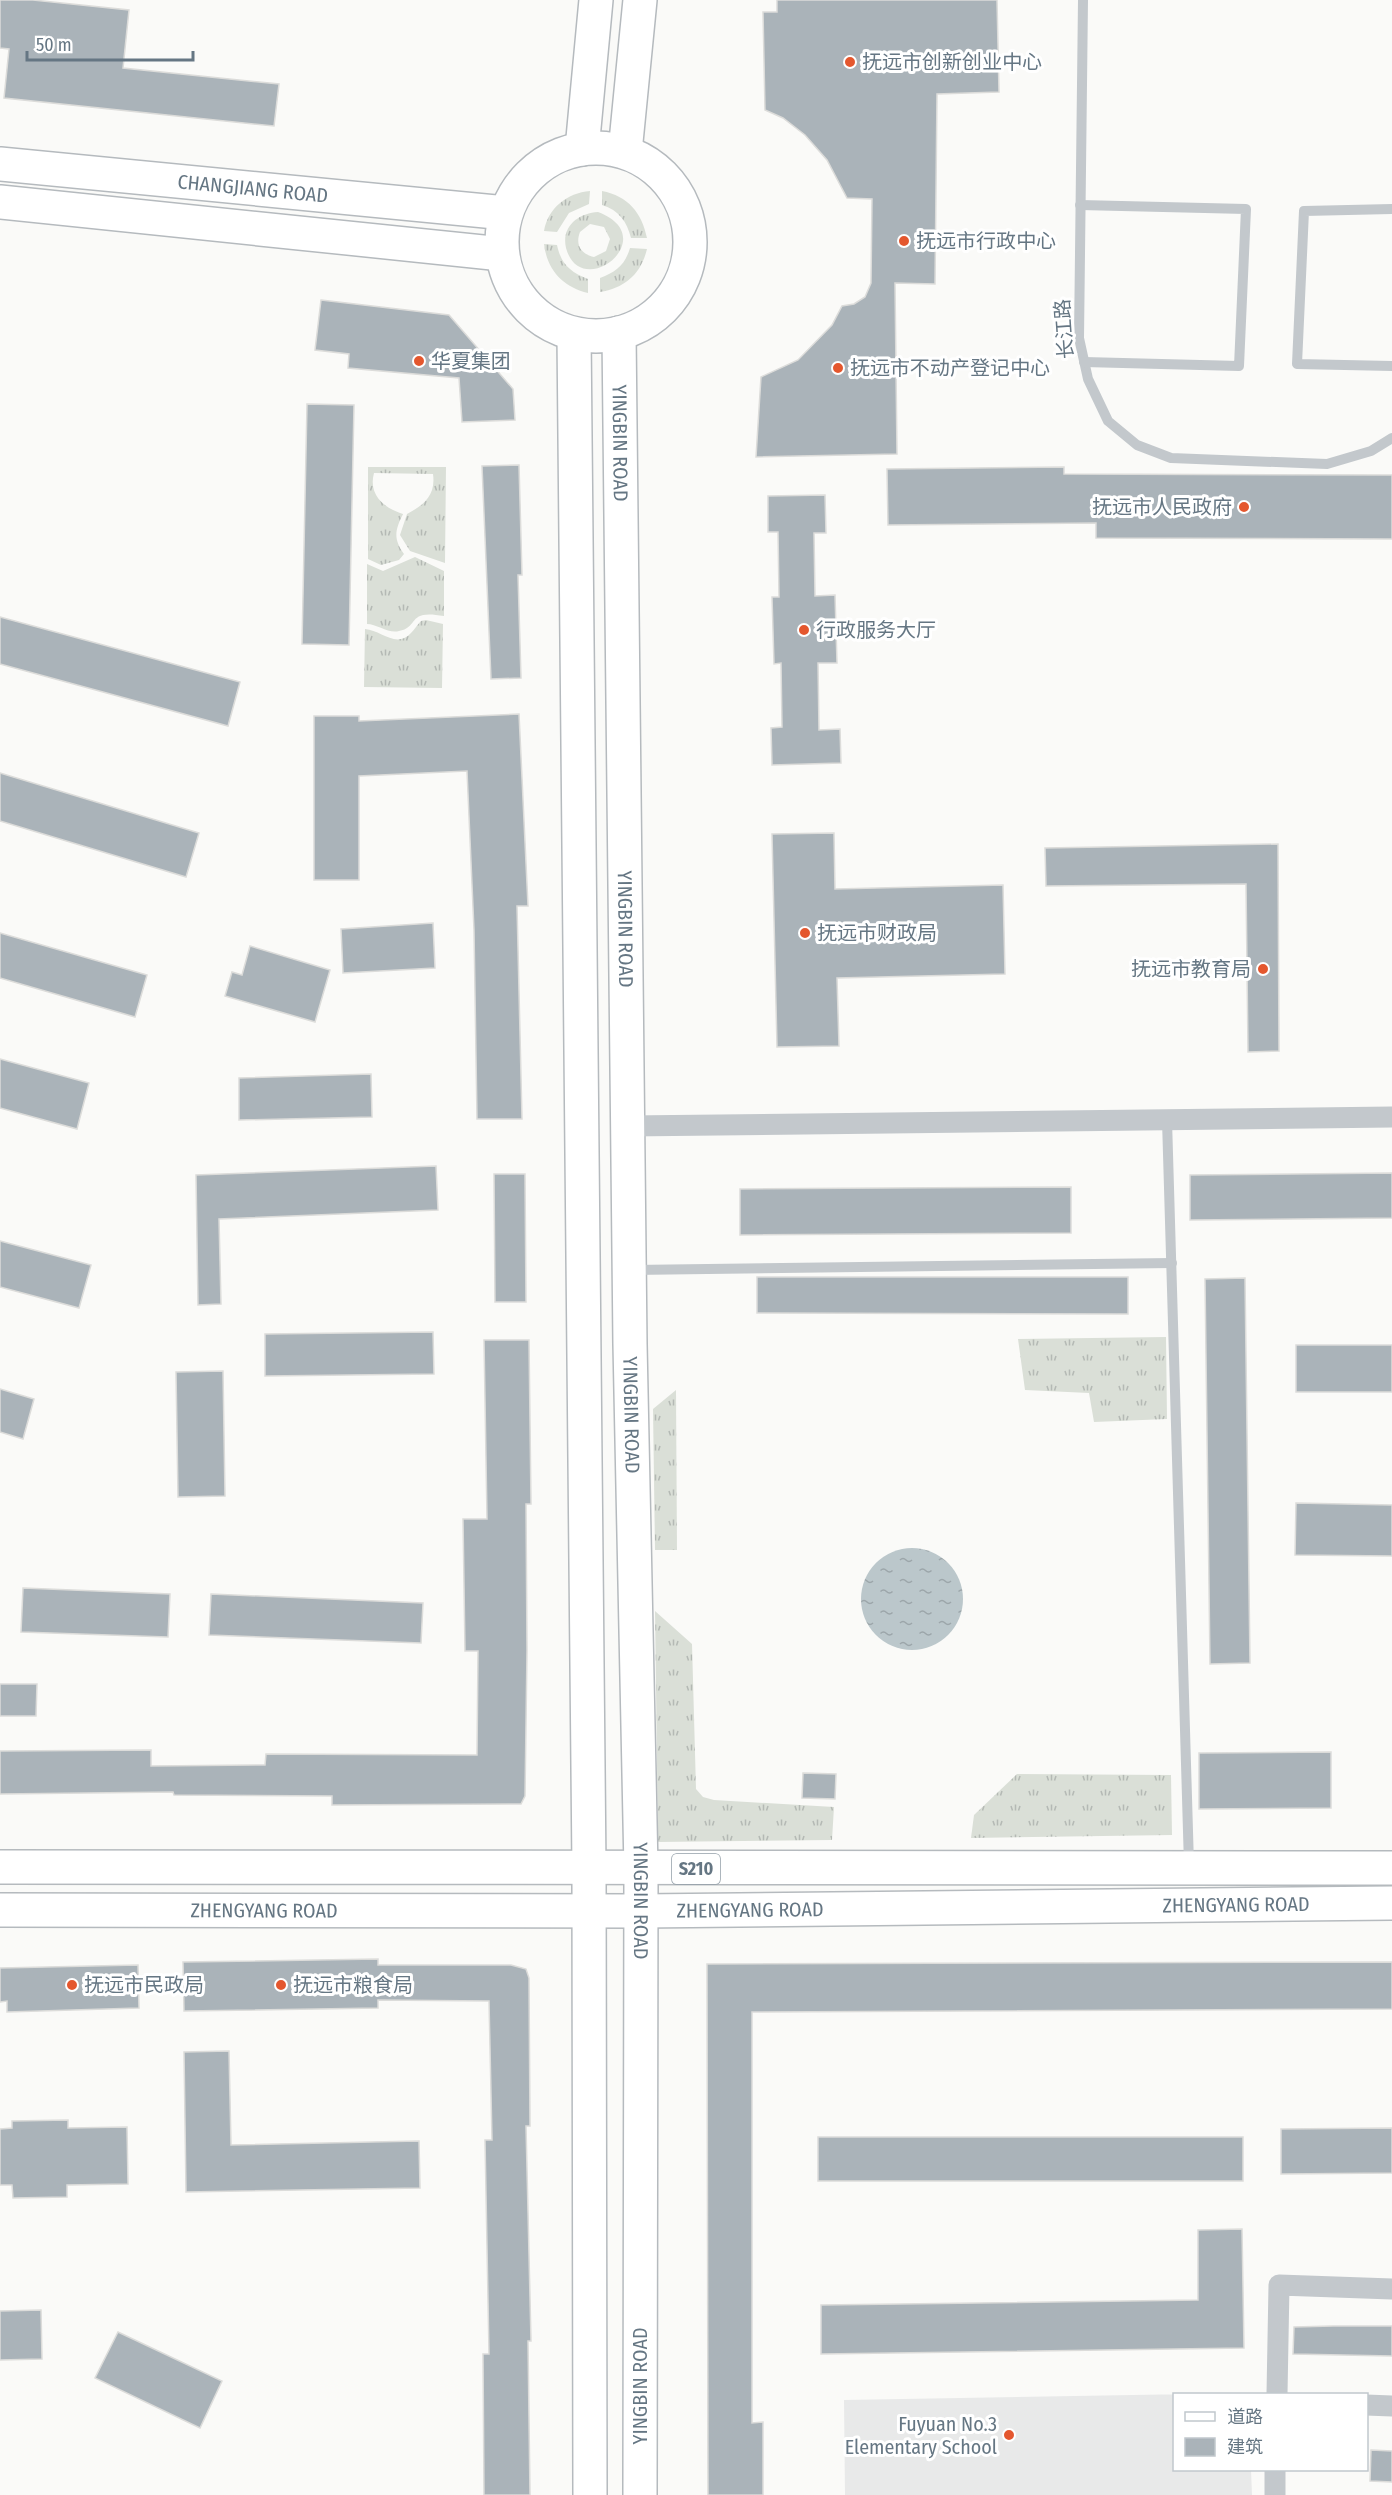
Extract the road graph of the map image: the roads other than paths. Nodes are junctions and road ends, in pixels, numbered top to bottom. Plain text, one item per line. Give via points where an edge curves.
1 (596, 0) edge
2 (640, 0) edge
3 (1083, 0) edge
4 (582, 149) junction
5 (625, 152) junction
6 (0, 164) edge
7 (0, 202) edge
8 (1080, 205) junction
9 (1392, 209) edge
10 (506, 213) junction
11 (502, 254) junction
12 (619, 333) junction
13 (574, 334) junction
14 (1084, 363) junction
15 (1392, 366) edge
16 (1392, 438) edge
17 (1392, 1118) edge
18 (1167, 1120) junction
19 (628, 1126) junction
20 (1172, 1263) junction
21 (629, 1270) junction
22 (0, 1867) edge
23 (1392, 1868) edge
24 (589, 1869) junction
25 (641, 1869) junction
26 (1189, 1869) junction
27 (1392, 1903) edge
28 (0, 1910) edge
29 (589, 1911) junction
30 (641, 1911) junction
31 (1392, 2289) edge
32 (1276, 2393) edge
33 (1368, 2405) edge
34 (1392, 2406) edge
35 (1275, 2471) edge
36 (590, 2495) edge
37 (640, 2495) edge
38 (1275, 2495) edge

1 - 4 main road
2 - 5 main road
3 - 8 lane, 长江路
4 - 5 main road
4 - 10 main road via 562,154 527,177
5 - 12 main road via 653,167 674,189 687,217 690,248 686,271 660,311
6 - 10 main road, CHANGJIANG ROAD
7 - 11 main road, CHANGJIANG ROAD
8 - 14 lane, 长江路 via 1079,338
8 - 14 lane via 1246,209 1239,366
9 - 15 lane via 1304,211 1297,364
10 - 11 main road
11 - 13 main road via 507,276 518,296 553,326
12 - 13 main road
12 - 19 main road, YINGBIN ROAD
13 - 24 main road
14 - 16 lane, 长江路 via 1108,421 1137,445 1171,459 1327,464 1371,452
17 - 18 street
18 - 19 street
18 - 20 lane
19 - 21 main road, YINGBIN ROAD
20 - 21 lane
20 - 26 lane
21 - 25 main road, YINGBIN ROAD
22 - 24 main road, ZHENGYANG ROAD / S210
23 - 26 main road, ZHENGYANG ROAD / S210
24 - 25 main road, ZHENGYANG ROAD / S210
24 - 29 main road
25 - 26 main road, ZHENGYANG ROAD / S210
25 - 30 main road, YINGBIN ROAD
27 - 30 main road, ZHENGYANG ROAD
28 - 29 main road, ZHENGYANG ROAD
29 - 30 main road, ZHENGYANG ROAD
29 - 36 main road
30 - 37 main road, YINGBIN ROAD
31 - 32 street via 1279,2285
33 - 34 street
35 - 38 street

